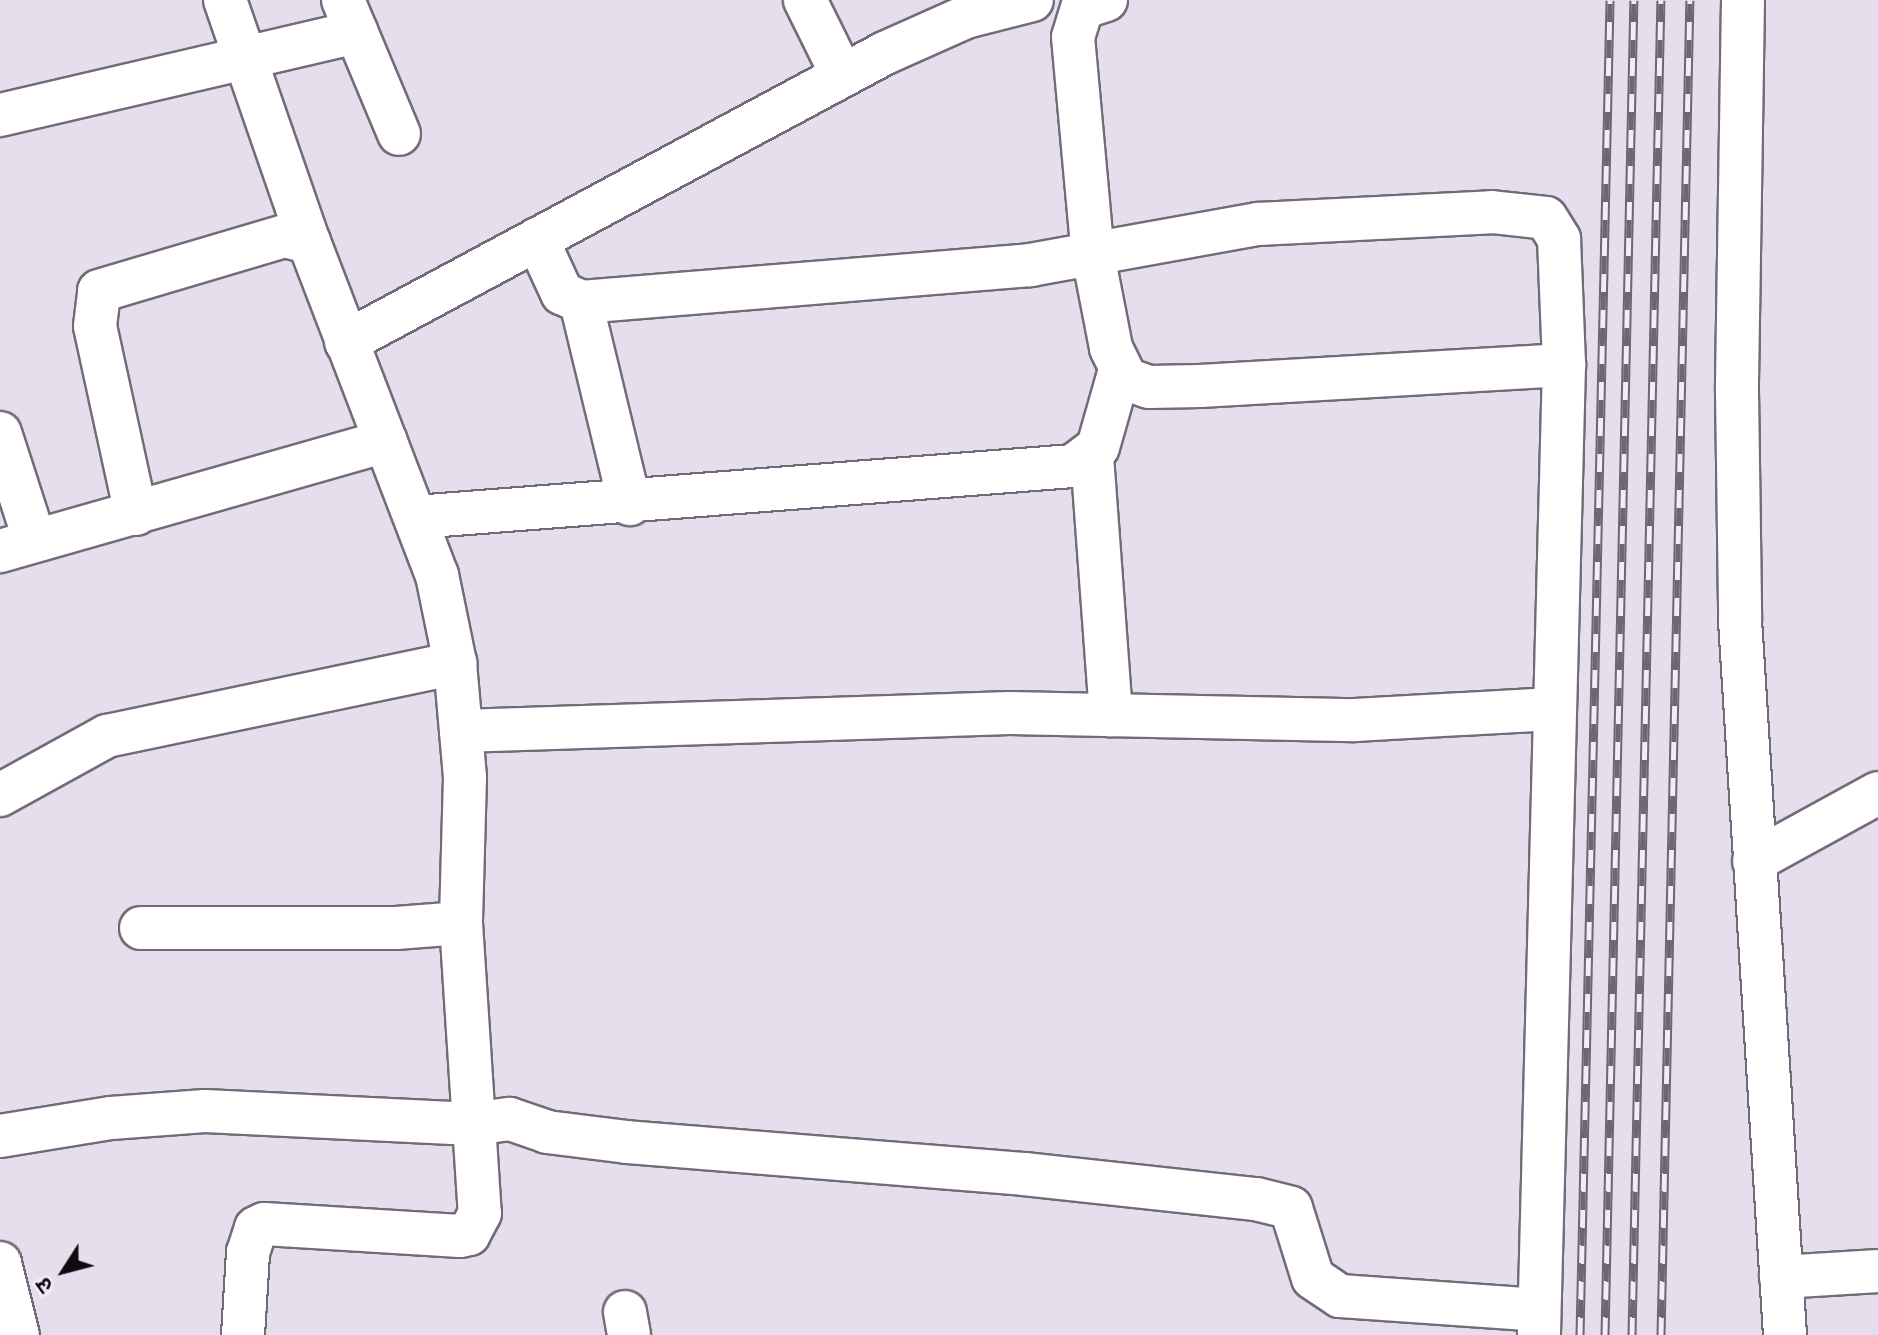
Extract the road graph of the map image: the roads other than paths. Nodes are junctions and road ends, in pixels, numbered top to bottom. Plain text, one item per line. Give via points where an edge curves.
1 (225, 0) edge
2 (805, 0) edge
3 (1032, 0) edge
4 (1743, 0) edge
5 (1076, 3) edge
6 (350, 16) edge
7 (244, 56) junction
8 (842, 75) junction
9 (0, 115) edge
10 (399, 134) dead end
11 (537, 239) junction
12 (309, 242) junction
13 (1093, 255) junction
14 (581, 302) junction
15 (346, 342) junction
16 (1564, 365) junction
17 (1120, 370) junction
18 (0, 433) edge
19 (386, 441) junction
20 (1092, 456) junction
21 (630, 504) junction
22 (136, 514) junction
23 (416, 517) junction
24 (17, 544) edge
25 (455, 663) junction
26 (1553, 709) junction
27 (1111, 715) junction
28 (461, 731) junction
29 (1878, 793) edge
30 (0, 795) edge
31 (1754, 861) junction
32 (461, 923) junction
33 (141, 928) dead end
34 (473, 1124) junction
35 (0, 1136) edge
36 (0, 1263) edge
37 (1878, 1271) edge
38 (1781, 1277) junction
39 (1539, 1323) edge
40 (18, 1335) edge
41 (243, 1335) edge
42 (1785, 1335) edge

1 - 7 street
2 - 8 street
3 - 8 street via 966,17
4 - 31 street via 1737,437 1740,620
5 - 13 street via 1073,37
6 - 7 street
6 - 10 street
7 - 9 street
7 - 12 street
8 - 11 street
11 - 14 street via 562,293
11 - 15 street
12 - 15 street
12 - 22 street via 285,236 99,291 95,326
13 - 14 street via 1030,265
13 - 16 street via 1258,224 1530,214 1546,218 1559,239
13 - 17 street
14 - 21 street
15 - 19 street
16 - 17 street via 1149,387 1135,384
16 - 26 street
17 - 20 street
18 - 24 street
19 - 22 street
19 - 23 street
20 - 21 street via 1073,466
20 - 27 street
21 - 23 street
22 - 24 street
23 - 25 street via 437,575
25 - 28 street
25 - 30 street via 107,736
26 - 27 street via 1355,720
26 - 39 street
27 - 28 street via 1010,713
28 - 32 street
29 - 31 street
31 - 38 street
32 - 33 street
32 - 34 street
34 - 35 street via 205,1111 111,1118
34 - 39 street via 510,1119 547,1132 627,1142 1024,1174 1281,1204 1298,1222 1313,1278 1340,1296
34 - 41 street via 480,1213 469,1234 428,1237 264,1224 256,1228 248,1253
36 - 40 street
37 - 38 street
38 - 42 street

